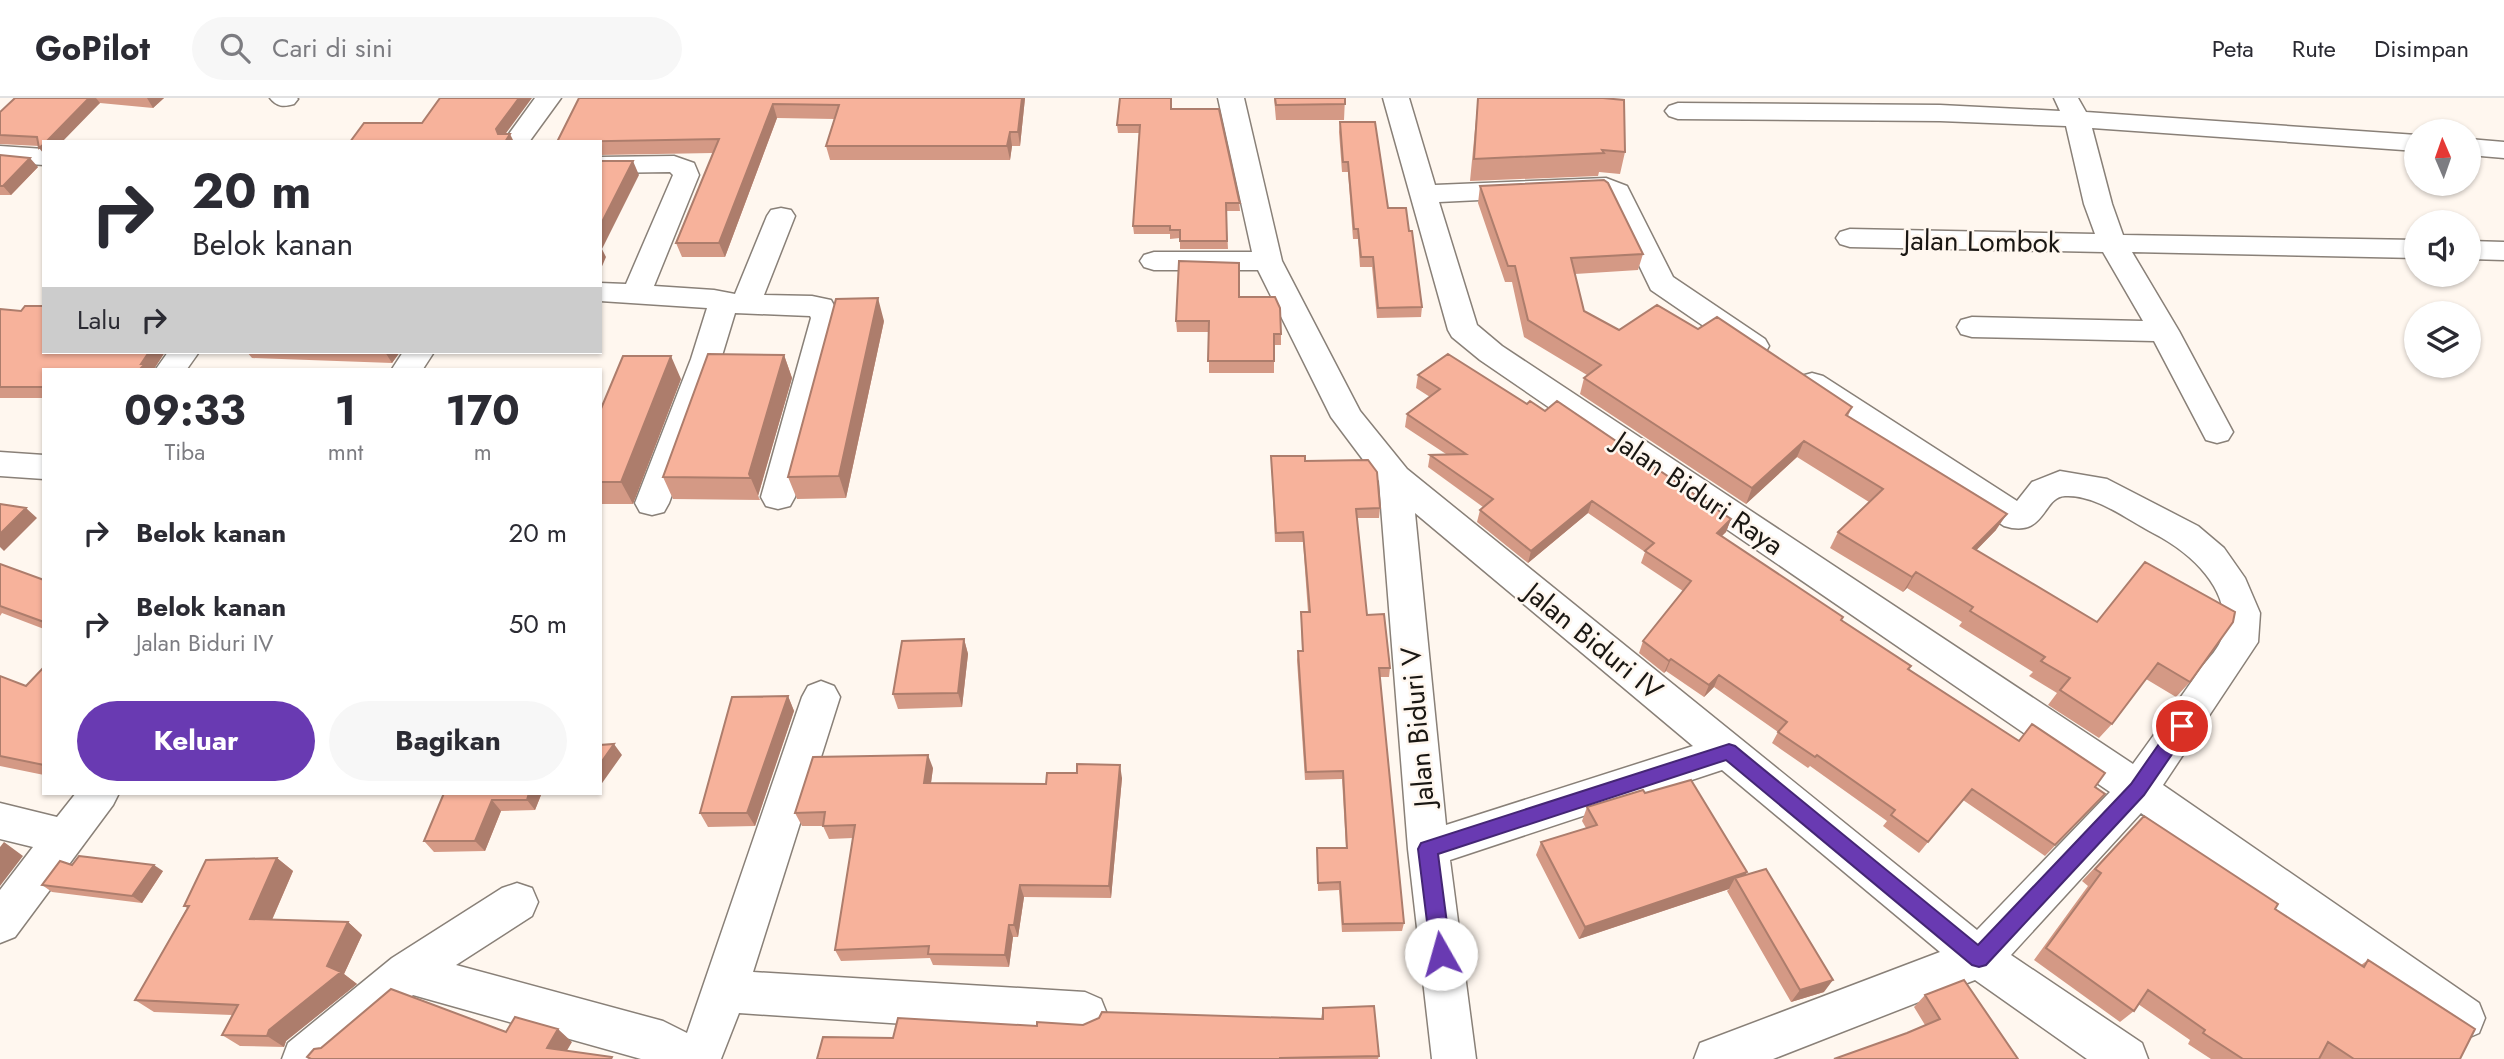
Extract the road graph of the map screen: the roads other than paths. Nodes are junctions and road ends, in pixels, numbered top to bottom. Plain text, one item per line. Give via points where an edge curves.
1 (548, 98) edge
2 (1231, 98) edge
3 (1396, 98) edge
4 (2071, 108) edge
5 (1678, 111) dead end
6 (517, 140) edge
7 (2404, 142) edge
8 (2482, 148) edge
9 (2504, 150) edge
10 (0, 154) edge
11 (42, 157) edge
12 (602, 165) edge
13 (1426, 194) junction
14 (781, 216) dead end
15 (1850, 238) dead end
16 (2113, 244) junction
17 (2404, 249) edge
18 (2481, 250) edge
19 (2504, 251) edge
20 (1154, 261) dead end
21 (1268, 261) junction
22 (602, 292) edge
23 (636, 294) junction
24 (734, 303) junction
25 (1972, 327) dead end
26 (2164, 331) junction
27 (2217, 432) dead end
28 (0, 464) edge
29 (42, 467) edge
30 (1395, 478) junction
31 (778, 497) dead end
32 (652, 503) dead end
33 (821, 697) dead end
34 (1729, 751) junction
35 (2138, 789) junction
36 (97, 795) edge
37 (0, 821) edge
38 (64, 837) junction
39 (1428, 849) junction
40 (517, 902) dead end
41 (0, 923) edge
42 (1979, 958) junction
43 (407, 973) junction
44 (725, 991) junction
45 (1085, 1014) dead end
46 (2463, 1018) edge
47 (304, 1059) edge
48 (685, 1059) edge
49 (699, 1059) edge
50 (1454, 1059) edge
51 (1716, 1059) edge
52 (2126, 1059) edge

1 - 6 street
2 - 21 street, Jalan Biduri IV
3 - 13 street, Jalan Biduri Raya
4 - 5 street
4 - 7 street
4 - 16 street
8 - 9 street
10 - 11 street
12 - 23 street via 674,164 685,169
13 - 35 street, Jalan Biduri Raya via 1463,330
13 - 35 street via 1612,188 1661,283 2007,513 2024,515 2043,491 2060,483 2095,488 2186,535 2228,578 2242,612 2240,642
14 - 24 street
15 - 16 street, Jalan Lombok
16 - 17 street, Jalan Lombok
16 - 26 street
18 - 19 street
20 - 21 street
21 - 30 street, Jalan Biduri IV via 1347,417
22 - 23 street
23 - 24 street
24 - 31 street via 821,307 826,317
24 - 32 street via 706,359
25 - 26 street
26 - 27 street
28 - 29 street
30 - 34 street, Jalan Biduri IV
30 - 39 street, Jalan Biduri V
33 - 44 street
34 - 39 street
34 - 42 street, Jalan Biduri IV
35 - 42 street
35 - 46 street, Jalan Biduri Raya
36 - 38 street
37 - 38 street
38 - 41 street
39 - 50 street, Jalan Biduri V
40 - 43 street
42 - 51 street
42 - 52 street, Jalan Biduri IV
43 - 47 street
43 - 48 street via 663,1043
44 - 45 street
44 - 49 street

